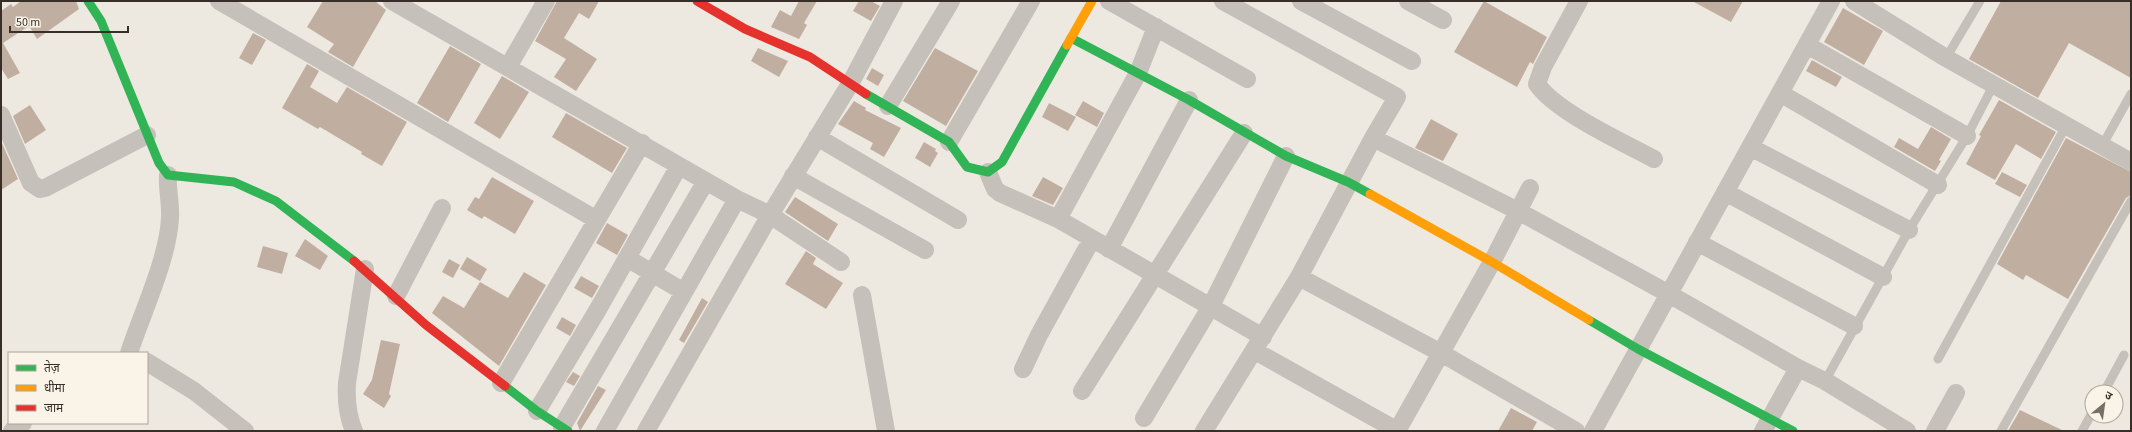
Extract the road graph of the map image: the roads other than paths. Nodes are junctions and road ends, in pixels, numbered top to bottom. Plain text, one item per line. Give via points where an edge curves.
1 (88, 1) edge
2 (219, 1) edge
3 (392, 1) edge
4 (546, 1) edge
5 (696, 1) edge
6 (894, 1) edge
7 (951, 1) edge
8 (1031, 1) edge
9 (1092, 1) edge
10 (1109, 1) edge
11 (1223, 1) edge
12 (1301, 1) edge
13 (1408, 1) edge
14 (1579, 1) edge
15 (1831, 1) edge
16 (1854, 1) edge
17 (1980, 1) edge
18 (1443, 20) dead end
19 (1156, 27) junction
20 (1071, 38) junction
21 (1807, 45) junction
22 (1946, 58) junction
23 (1412, 61) dead end
24 (508, 67) junction
25 (1138, 73) junction
26 (1247, 79) dead end
27 (850, 84) junction
28 (1994, 84) junction
29 (1780, 93) junction
30 (2131, 94) edge
31 (1189, 100) junction
32 (888, 106) junction
33 (1, 114) edge
34 (2066, 126) junction
35 (1244, 132) junction
36 (147, 135) junction
37 (1967, 136) junction
38 (817, 137) junction
39 (1372, 138) junction
40 (949, 142) junction
41 (642, 143) junction
42 (2102, 146) junction
43 (1750, 147) junction
44 (1286, 156) junction
45 (1654, 159) dead end
46 (2131, 162) edge
47 (679, 166) junction
48 (988, 172) junction
49 (168, 176) junction
50 (793, 176) junction
51 (706, 181) junction
52 (1348, 182) junction
53 (1938, 185) junction
54 (1530, 188) dead end
55 (1725, 192) junction
56 (737, 199) junction
57 (2131, 201) edge
58 (442, 208) dead end
59 (1518, 211) junction
60 (770, 215) junction
61 (1058, 219) junction
62 (597, 220) junction
63 (958, 220) dead end
64 (1909, 230) junction
65 (1092, 239) junction
66 (1697, 242) junction
67 (1109, 249) junction
68 (925, 250) dead end
69 (627, 258) junction
70 (841, 262) dead end
71 (1492, 262) junction
72 (365, 269) junction
73 (652, 273) junction
74 (1155, 275) junction
75 (1299, 277) junction
76 (1883, 277) junction
77 (684, 292) junction
78 (1669, 294) junction
79 (862, 295) dead end
80 (396, 296) junction
81 (1211, 306) junction
82 (1854, 326) junction
83 (1259, 344) junction
84 (1638, 349) junction
85 (129, 352) edge
86 (1441, 353) junction
87 (2124, 355) dead end
88 (1938, 359) dead end
89 (148, 363) edge
90 (1798, 368) junction
91 (1023, 369) dead end
92 (1825, 381) junction
93 (501, 383) junction
94 (2108, 384) edge
95 (1082, 391) dead end
96 (1956, 393) dead end
97 (537, 411) junction
98 (1144, 418) dead end
99 (22, 424) edge
100 (1766, 425) edge
101 (565, 429) edge
102 (12, 431) edge
103 (245, 431) edge
104 (354, 431) edge
105 (605, 431) edge
106 (646, 431) edge
107 (886, 431) edge
108 (1204, 431) edge
109 (1398, 431) edge
110 (1576, 431) edge
111 (1593, 431) edge
112 (1793, 431) edge
113 (1907, 431) edge
114 (1934, 431) edge
115 (2001, 431) edge

1 - 36 street via 101,21
2 - 62 street
3 - 24 street
4 - 24 street
5 - 27 street via 744,29 810,57
6 - 27 street
7 - 32 street
8 - 40 street
9 - 20 street
10 - 19 street
11 - 39 street via 1397,97
12 - 23 street
13 - 18 street
14 - 45 street via 1543,67 1537,84 1551,100 1570,113
15 - 21 street
16 - 22 street
17 - 22 lane
19 - 25 street
19 - 26 street
20 - 25 street
20 - 48 street via 1002,162
21 - 29 street
21 - 37 street
22 - 28 street
24 - 41 street
25 - 31 street
25 - 61 street
27 - 32 street
27 - 38 street
28 - 34 street
28 - 37 lane
29 - 43 street
29 - 53 street
30 - 42 lane
31 - 35 street
31 - 67 street
32 - 40 street
33 - 36 street via 31,183 40,189
34 - 42 street
34 - 88 lane
35 - 44 street
35 - 74 street
36 - 49 street via 159,163
37 - 53 lane
38 - 50 street
38 - 63 street
39 - 52 street
39 - 59 street
40 - 48 street via 967,166
41 - 47 street
41 - 62 street
42 - 46 street
43 - 55 street
43 - 64 street
44 - 52 street
44 - 81 street
47 - 51 street
47 - 69 street
48 - 61 street via 1000,193
49 - 72 street via 234,182 276,201
49 - 85 street via 168,228 158,270
50 - 60 street
50 - 68 street
51 - 56 street
51 - 73 street
52 - 71 street
52 - 75 street
53 - 64 lane
54 - 59 street
55 - 66 street
55 - 76 street
56 - 60 street
56 - 77 street
57 - 115 lane
58 - 80 street
59 - 71 street
59 - 78 street
60 - 70 street
60 - 106 street
61 - 65 street
62 - 93 street
64 - 76 lane
65 - 67 street
65 - 91 street via 1038,335
66 - 78 street
66 - 82 street
67 - 74 street
69 - 73 street
69 - 97 street
71 - 84 street
71 - 86 street
72 - 80 street
72 - 104 street via 346,398 349,420
73 - 77 street
73 - 101 street
74 - 81 street
74 - 95 street
75 - 83 street
75 - 86 street
76 - 82 lane
77 - 105 street
78 - 84 street
78 - 90 street
79 - 107 street
80 - 93 street via 426,325
81 - 83 street
81 - 98 street
82 - 92 lane
83 - 108 street
83 - 109 street
84 - 100 street
84 - 111 street
86 - 109 street
86 - 110 street
87 - 94 lane
89 - 103 street via 194,391
90 - 92 street
90 - 100 street
92 - 113 street
93 - 97 street
96 - 114 street
97 - 101 street
99 - 102 street
100 - 112 street

